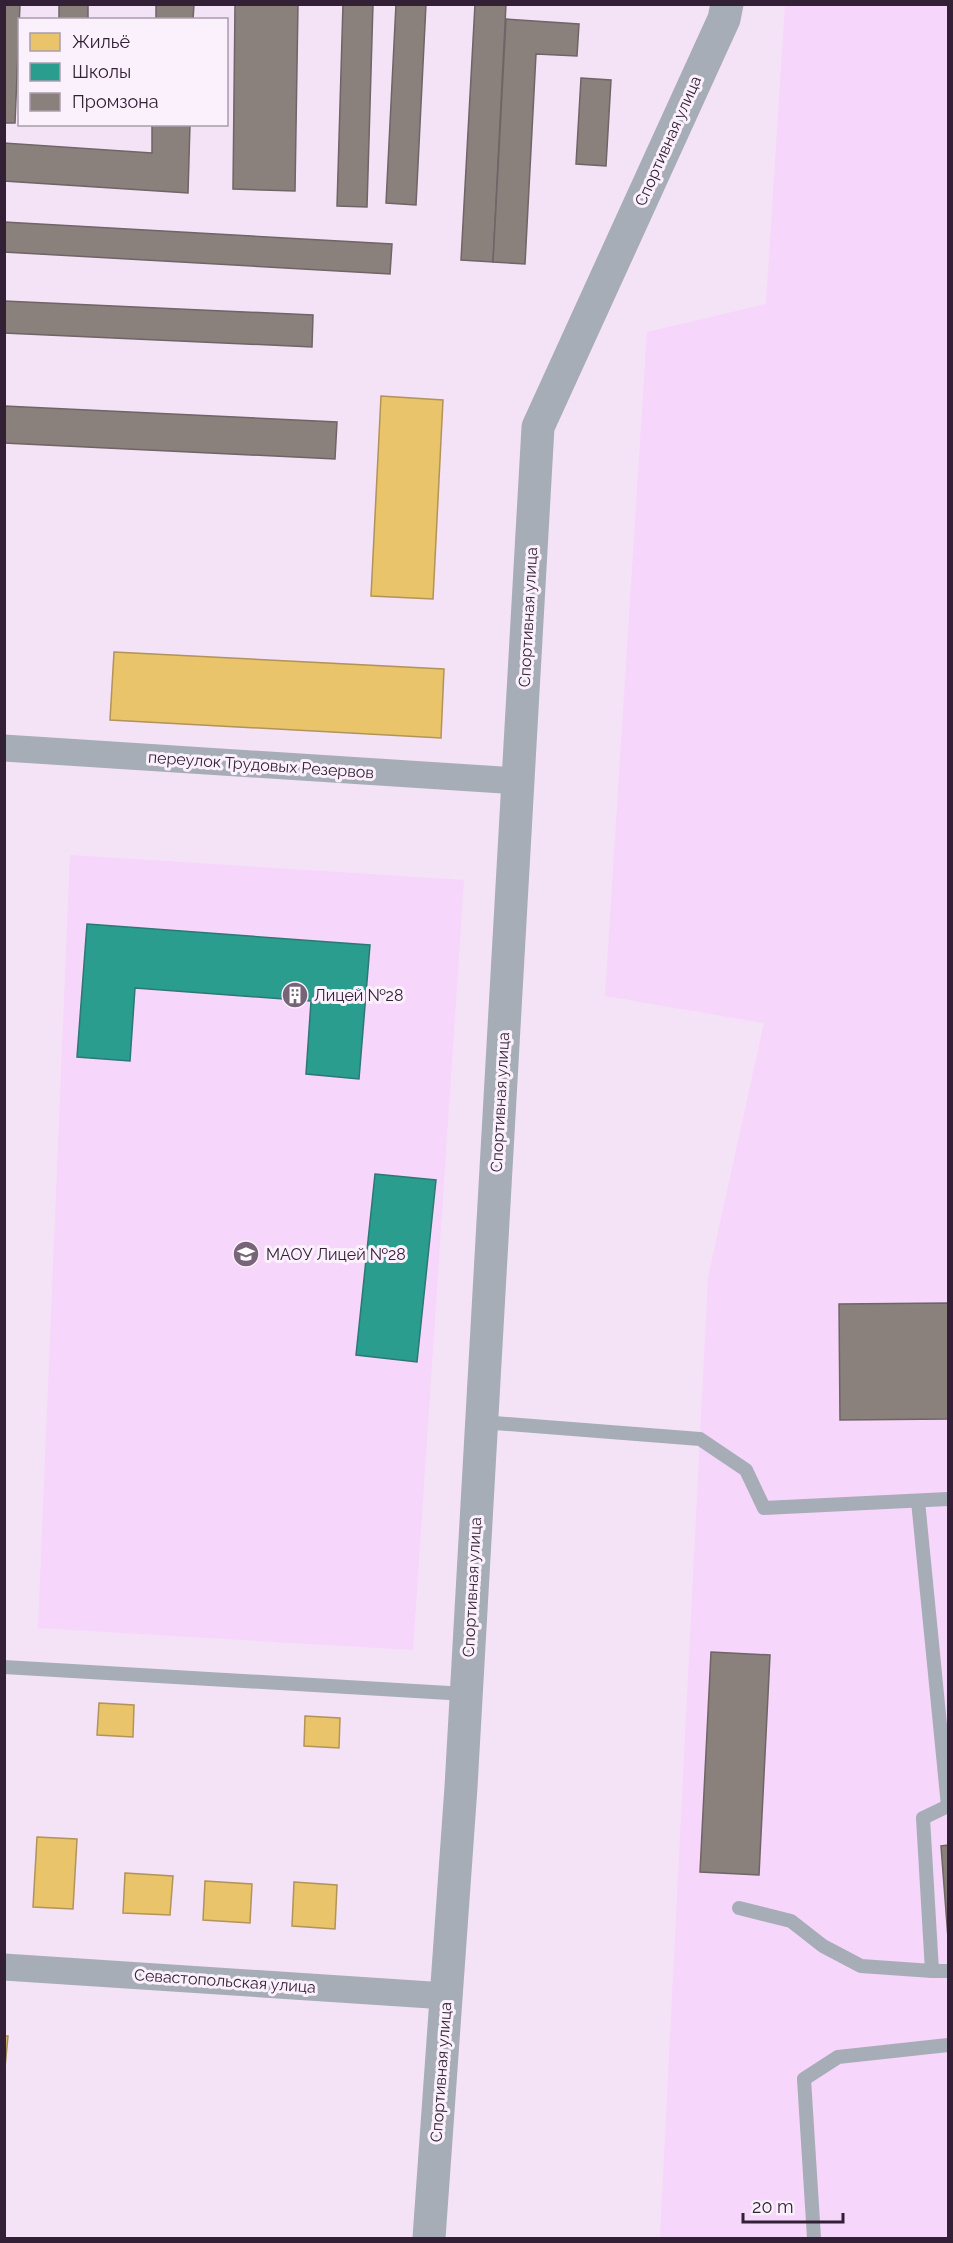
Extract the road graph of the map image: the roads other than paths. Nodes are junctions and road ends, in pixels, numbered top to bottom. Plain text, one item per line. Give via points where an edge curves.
1 (727, 4) edge
2 (4, 748) edge
3 (518, 782) junction
4 (481, 1422) junction
5 (948, 1499) edge
6 (918, 1501) junction
7 (4, 1667) edge
8 (466, 1694) junction
9 (739, 1908) dead end
10 (4, 1967) edge
11 (932, 1971) junction
12 (948, 1971) edge
13 (446, 1996) junction
14 (948, 2046) edge
15 (429, 2238) edge
16 (814, 2238) edge

1 - 3 street, Спортивная улица via 719,30 538,428
2 - 3 street, переулок Трудовых Резервов
3 - 4 street, Спортивная улица
4 - 6 lane via 700,1439 746,1470 764,1508
4 - 8 street, Спортивная улица
5 - 6 lane
6 - 11 lane via 948,1806 923,1818
7 - 8 lane
8 - 13 street, Спортивная улица
9 - 11 lane via 791,1921 823,1946 861,1966
10 - 13 street, Севастопольская улица
11 - 12 lane
13 - 15 street, Спортивная улица
14 - 16 lane via 838,2057 804,2079

